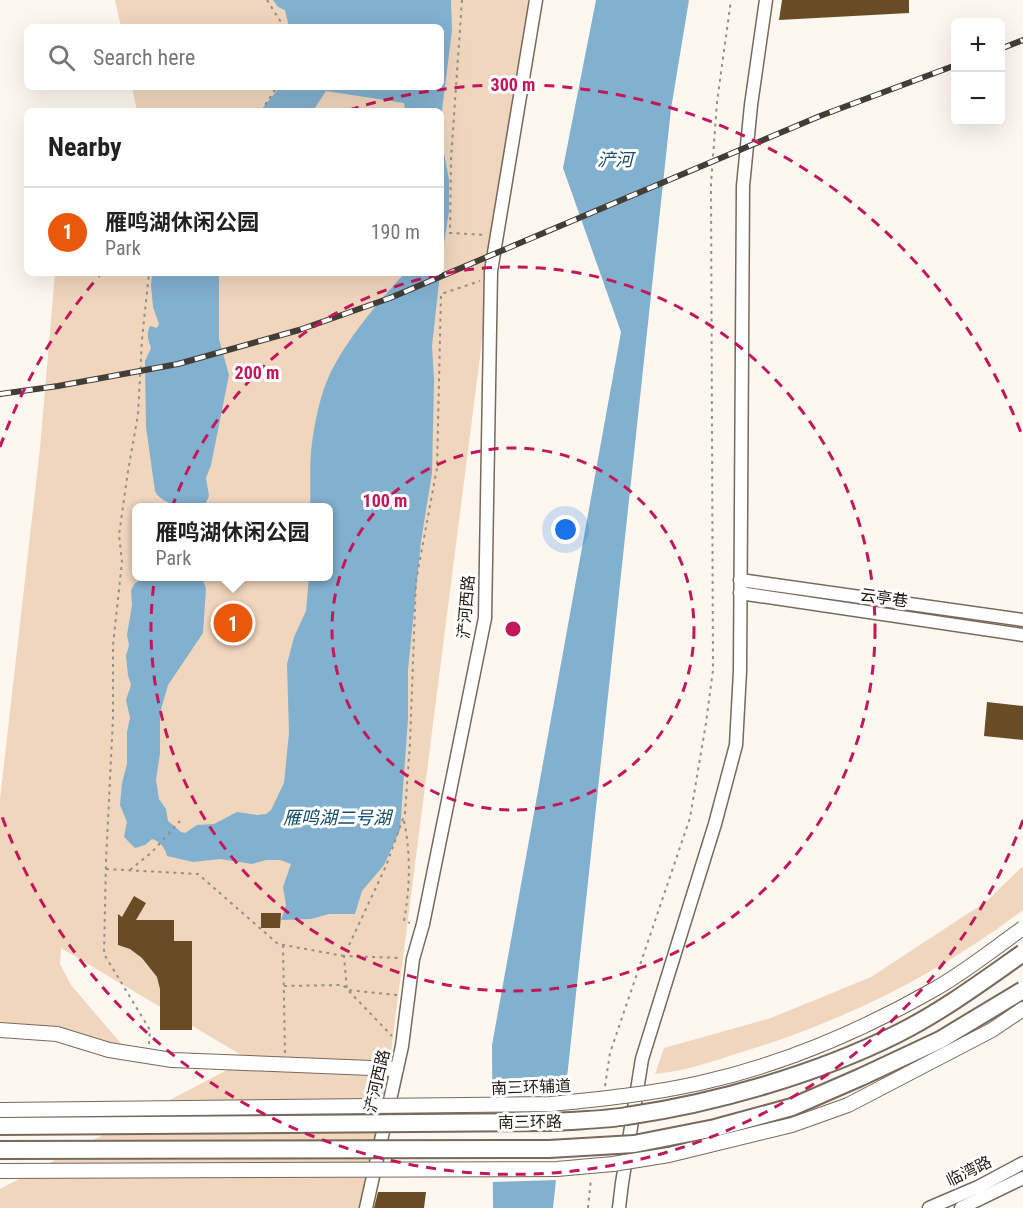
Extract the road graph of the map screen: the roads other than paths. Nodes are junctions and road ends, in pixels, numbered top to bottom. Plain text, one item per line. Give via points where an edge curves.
1 (536, 0) edge
2 (766, 0) edge
3 (740, 586) junction
4 (1023, 620) edge
5 (1023, 635) edge
6 (1023, 928) edge
7 (1023, 953) edge
8 (1023, 990) edge
9 (1023, 1009) edge
10 (0, 1030) edge
11 (396, 1069) junction
12 (0, 1110) edge
13 (0, 1126) edge
14 (0, 1150) edge
15 (1023, 1163) edge
16 (0, 1171) edge
17 (1023, 1178) edge
18 (366, 1208) edge
19 (620, 1208) edge
20 (929, 1208) edge
21 (961, 1208) edge

1 - 11 street, 浐河西路 via 491,277 485,618 413,959
2 - 3 street via 743,186
3 - 4 street
3 - 5 street, 云亭巷
3 - 19 street via 736,744 642,1059
6 - 12 main road, 南三环辅道, bridge via 934,990 814,1047 700,1083 616,1098 551,1104
7 - 13 highway, 南三环路, bridge via 948,1005 836,1062 748,1089 627,1116 555,1122
8 - 14 highway, 南三环路, bridge via 940,1040 792,1107 634,1144 537,1149
9 - 16 main road, bridge via 992,1030 848,1105 781,1127 669,1155 613,1164 557,1169
10 - 11 main road via 57,1034 109,1050 172,1060
11 - 18 street, 浐河西路
15 - 20 street, 临湾路
17 - 21 street, 临湾路

